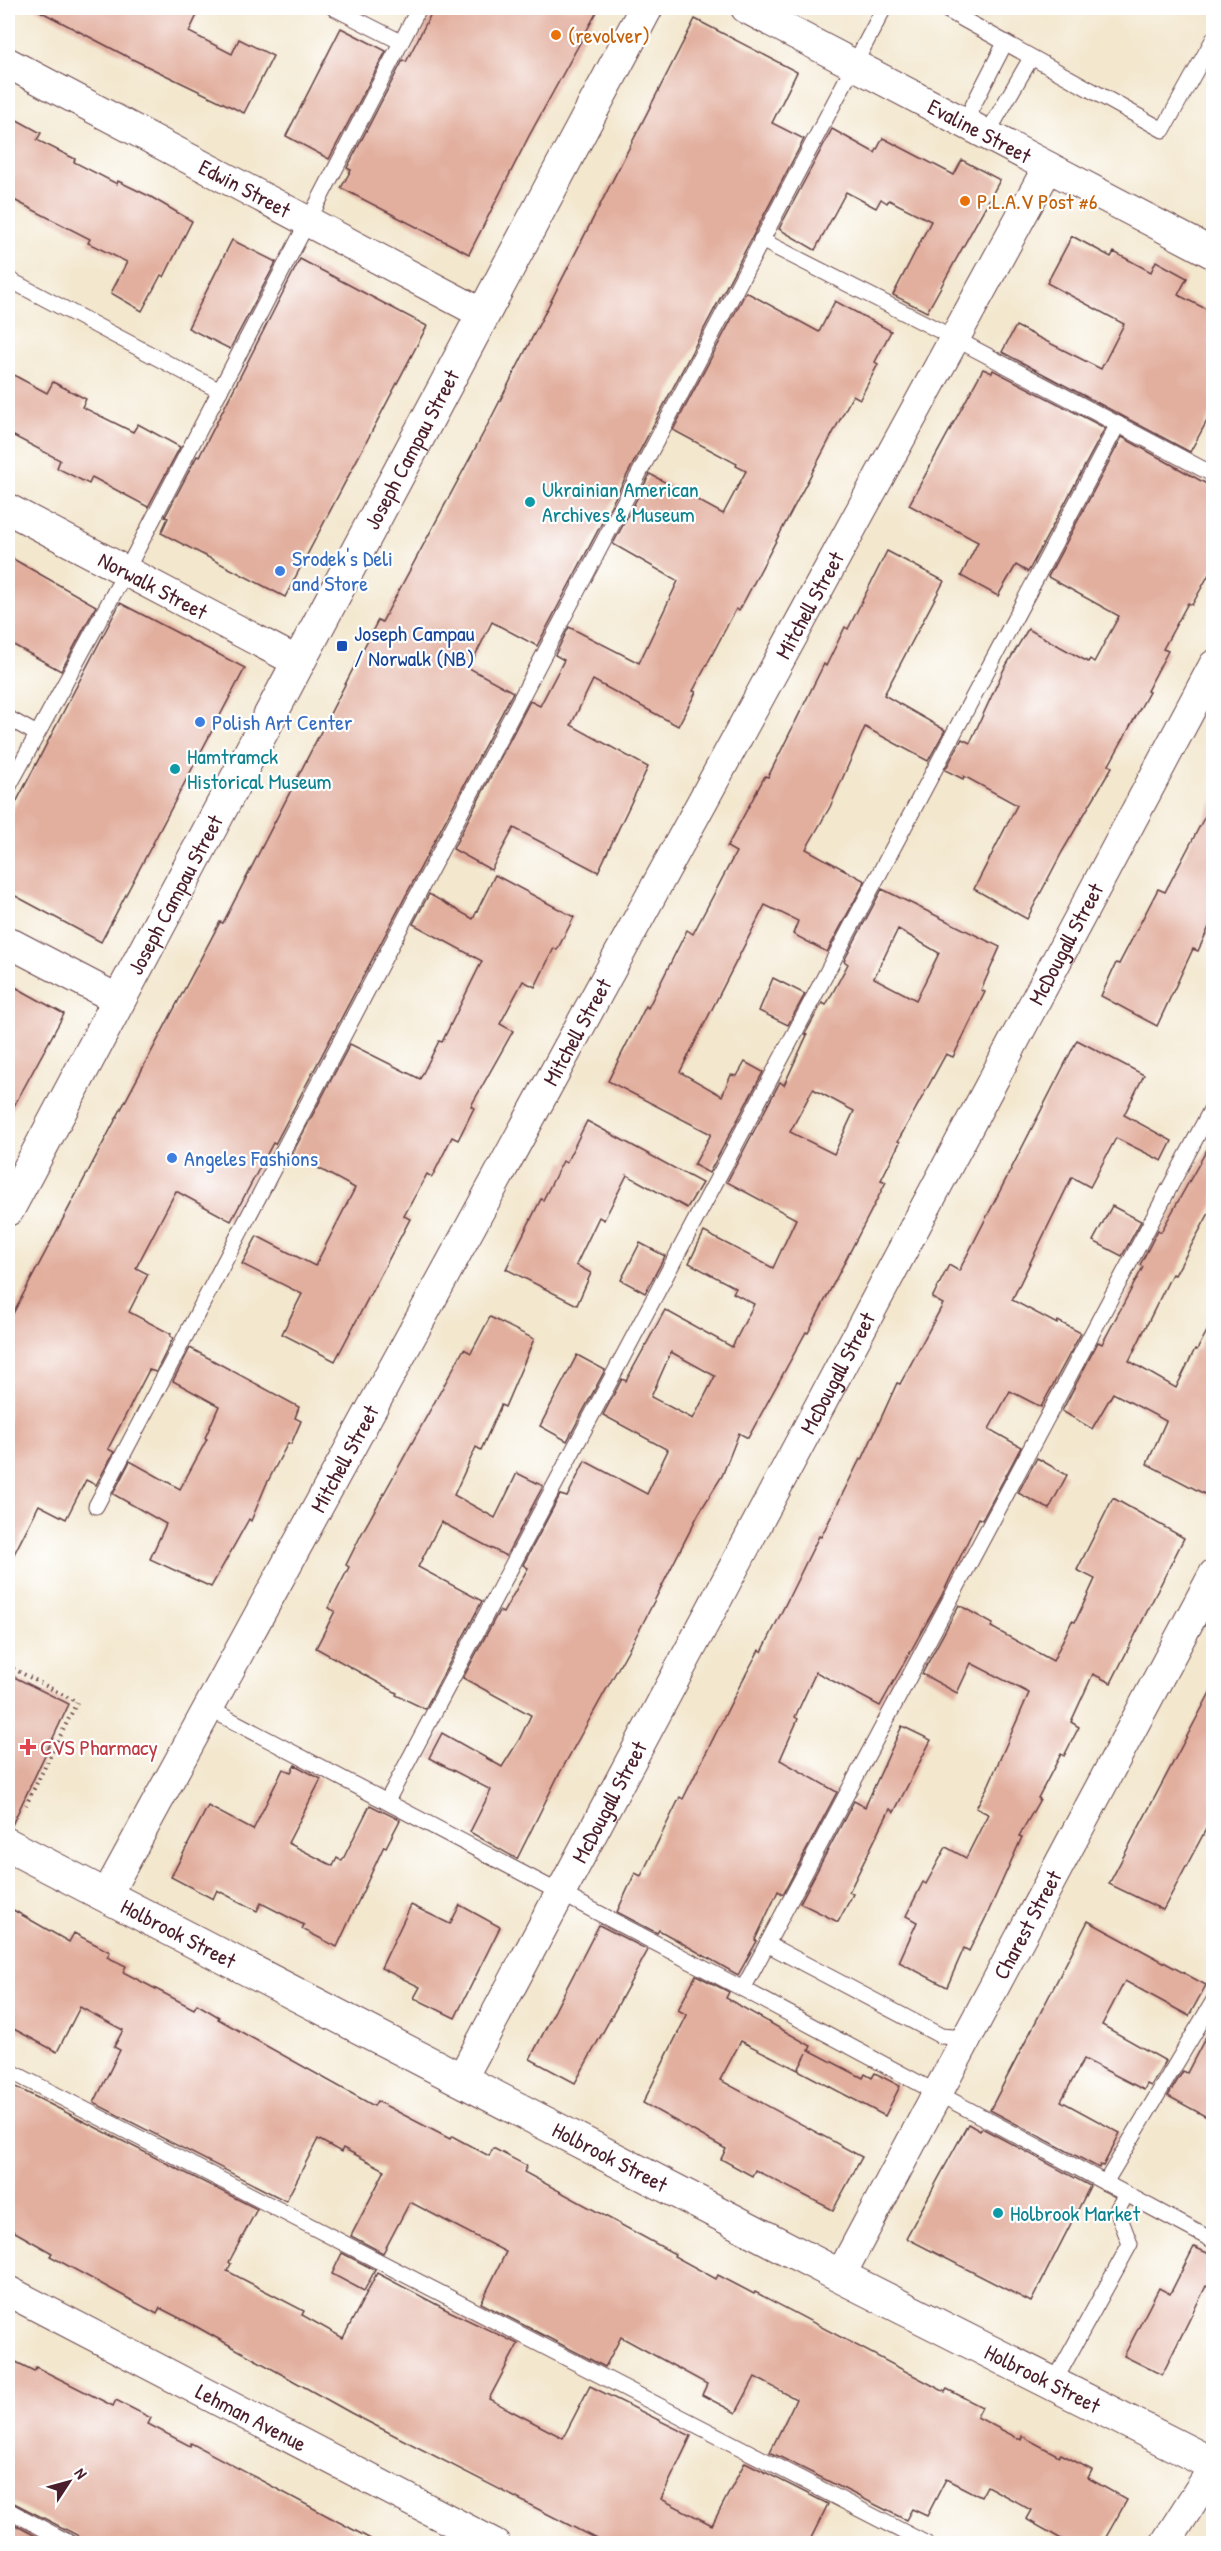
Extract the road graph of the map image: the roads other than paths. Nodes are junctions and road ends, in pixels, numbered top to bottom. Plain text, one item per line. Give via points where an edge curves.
1 (334, 8) edge
2 (419, 8) edge
3 (646, 8) edge
4 (746, 8) edge
5 (884, 8) edge
6 (943, 8) edge
7 (1214, 38) edge
8 (401, 42) junction
9 (1005, 43) junction
10 (1032, 58) junction
11 (8, 63) edge
12 (854, 64) junction
13 (975, 129) junction
14 (1048, 167) junction
15 (309, 222) junction
16 (762, 240) junction
17 (1214, 254) edge
18 (8, 279) edge
19 (483, 314) junction
20 (954, 338) junction
21 (220, 391) junction
22 (1118, 424) junction
23 (1214, 475) edge
24 (8, 509) edge
25 (126, 571) junction
26 (298, 662) junction
27 (1214, 665) edge
28 (8, 718) edge
29 (37, 734) junction
30 (8, 788) edge
31 (8, 942) edge
32 (118, 1000) junction
33 (1214, 1104) edge
34 (8, 1209) edge
35 (96, 1506) dead end
36 (1214, 1574) edge
37 (208, 1708) junction
38 (387, 1802) junction
39 (8, 1845) edge
40 (560, 1893) junction
41 (106, 1896) junction
42 (767, 1944) junction
43 (743, 1989) junction
44 (1214, 2000) edge
45 (966, 2038) junction
46 (8, 2070) edge
47 (461, 2080) junction
48 (937, 2093) junction
49 (1105, 2183) junction
50 (1126, 2194) junction
51 (1214, 2241) edge
52 (840, 2276) junction
53 (8, 2291) edge
54 (1053, 2384) junction
55 (1214, 2466) edge
56 (8, 2510) edge
57 (1173, 2541) edge
58 (72, 2544) edge
59 (495, 2544) edge
60 (927, 2544) edge

1 - 8 lane
2 - 8 lane
3 - 19 street, Joseph Campau Street
4 - 12 street, Evaline Street
5 - 12 lane
6 - 9 lane
7 - 10 lane via 1163,130
8 - 15 lane
9 - 10 lane
9 - 13 lane
10 - 13 lane
11 - 15 street, Edwin Street
12 - 13 street, Evaline Street
12 - 16 lane
13 - 14 street, Evaline Street
14 - 17 street, Evaline Street
14 - 20 street, Mitchell Street
15 - 19 street, Edwin Street
15 - 21 lane
16 - 20 lane
16 - 35 lane
18 - 21 lane
19 - 26 street, Joseph Campau Street
20 - 22 lane
20 - 37 street, Mitchell Street
21 - 25 lane
22 - 23 lane
22 - 38 lane
24 - 25 street, Norwalk Street
25 - 26 street, Norwalk Street
25 - 29 lane
26 - 32 street, Joseph Campau Street
27 - 40 street, McDougall Street
28 - 29 lane
29 - 30 lane
31 - 32 street
32 - 34 street, Joseph Campau Street
33 - 42 lane
36 - 45 street, Charest Street
37 - 38 lane
37 - 41 street, Mitchell Street
38 - 40 lane
39 - 41 street, Holbrook Street
40 - 43 lane
40 - 47 street, McDougall Street
41 - 47 street, Holbrook Street
42 - 43 lane
42 - 45 lane via 941,2036
43 - 48 lane
44 - 49 lane
45 - 48 street, Charest Street
46 - 60 lane
47 - 52 street, Holbrook Street
48 - 49 lane
48 - 52 street, Charest Street
49 - 50 lane
50 - 51 lane
50 - 54 lane via 1117,2210 1130,2244
52 - 54 street, Holbrook Street
53 - 59 street, Lehman Avenue
54 - 55 street, Holbrook Street
55 - 57 street
56 - 58 lane

